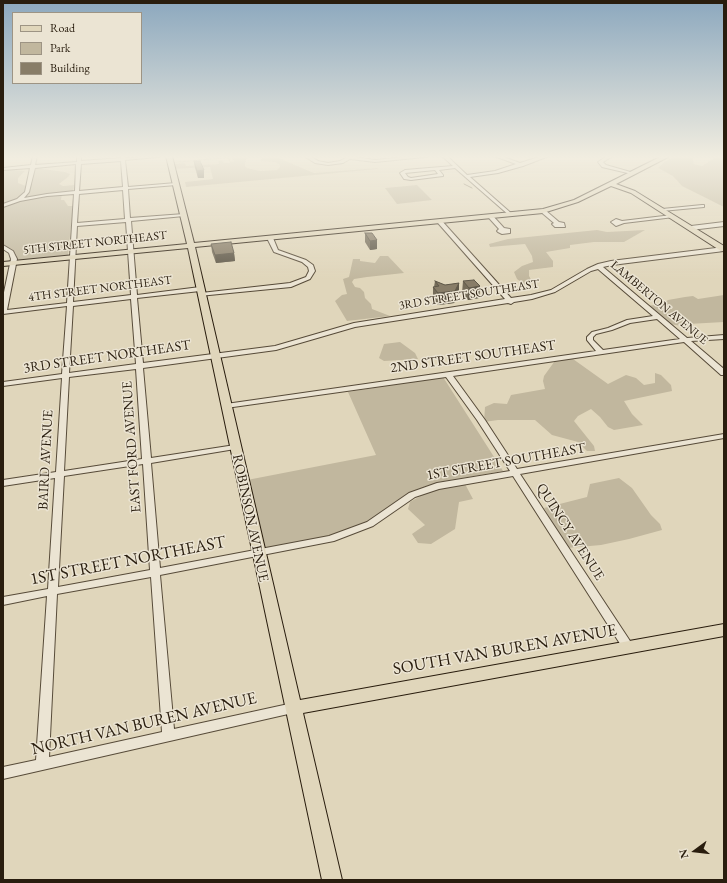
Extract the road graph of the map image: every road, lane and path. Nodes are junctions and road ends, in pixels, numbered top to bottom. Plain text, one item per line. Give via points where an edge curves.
1 (22, 197) edge
2 (33, 197) edge
3 (77, 197) edge
4 (126, 197) edge
5 (179, 197) edge
6 (490, 197) edge
7 (582, 197) edge
8 (642, 197) edge
9 (19, 200) junction
10 (3, 206) edge
11 (702, 206) dead end
12 (662, 210) junction
13 (543, 211) junction
14 (184, 215) junction
15 (510, 215) junction
16 (672, 216) junction
17 (491, 217) junction
18 (128, 220) junction
19 (440, 222) junction
20 (622, 222) dead end
21 (557, 223) dead end
22 (724, 224) edge
23 (75, 225) junction
24 (691, 228) junction
25 (502, 229) dead end
26 (270, 238) junction
27 (190, 245) junction
28 (3, 247) edge
29 (724, 249) edge
30 (130, 251) junction
31 (73, 257) junction
32 (13, 263) junction
33 (3, 264) edge
34 (598, 266) junction
35 (200, 292) junction
36 (133, 296) junction
37 (511, 302) junction
38 (70, 304) junction
39 (3, 312) edge
40 (658, 317) junction
41 (724, 337) edge
42 (685, 340) junction
43 (602, 352) junction
44 (215, 356) junction
45 (139, 366) junction
46 (724, 373) edge
47 (448, 374) junction
48 (66, 376) junction
49 (3, 384) edge
50 (226, 406) junction
51 (724, 436) edge
52 (235, 447) junction
53 (146, 461) junction
54 (515, 472) junction
55 (60, 474) junction
56 (3, 483) edge
57 (258, 554) junction
58 (155, 573) junction
59 (52, 592) junction
60 (3, 601) edge
61 (724, 630) edge
62 (628, 647) junction
63 (293, 708) junction
64 (168, 735) junction
65 (42, 765) junction
66 (3, 773) edge
67 (332, 880) edge

1 - 9 street
2 - 9 street
3 - 23 street, BAIRD AVENUE
4 - 18 street, EAST FORD AVENUE
5 - 14 main road, ROBINSON AVENUE
6 - 15 street
7 - 13 main road, 5TH STREET NORTHEAST via 564,206
8 - 12 main road
9 - 10 street
11 - 12 street
12 - 16 main road
13 - 15 main road, 5TH STREET NORTHEAST
13 - 21 street
14 - 18 street
14 - 27 main road, ROBINSON AVENUE
15 - 17 main road, 5TH STREET NORTHEAST
16 - 20 street
16 - 24 main road
17 - 19 main road, 5TH STREET NORTHEAST
17 - 25 street
18 - 23 street
18 - 30 street, EAST FORD AVENUE
19 - 26 main road, 5TH STREET NORTHEAST
19 - 37 street
22 - 24 street
23 - 31 street, BAIRD AVENUE
24 - 29 main road
26 - 27 main road, 5TH STREET NORTHEAST
26 - 35 street, 4TH STREET NORTHEAST via 276,251 311,266 312,271 308,278 284,286
27 - 30 main road, 5TH STREET NORTHEAST
27 - 35 main road, ROBINSON AVENUE
28 - 32 street via 13,254
29 - 34 street, 3RD STREET SOUTHEAST via 624,260
30 - 31 main road, 5TH STREET NORTHEAST
30 - 36 street, EAST FORD AVENUE
31 - 32 main road, 5TH STREET NORTHEAST
31 - 38 street, BAIRD AVENUE
32 - 33 main road, 5TH STREET NORTHEAST
32 - 39 street
34 - 37 street, 3RD STREET SOUTHEAST via 553,291
34 - 40 street, LAMBERTON AVENUE
35 - 36 street, 4TH STREET NORTHEAST
35 - 44 main road, ROBINSON AVENUE
36 - 38 street, 4TH STREET NORTHEAST
36 - 45 street, EAST FORD AVENUE
37 - 44 street, 3RD STREET SOUTHEAST via 358,324 276,348
38 - 39 street, 4TH STREET NORTHEAST
38 - 48 street, BAIRD AVENUE
40 - 42 street, LAMBERTON AVENUE
40 - 43 street via 629,321 594,333 590,340
41 - 42 street, 2ND STREET SOUTHEAST
42 - 43 street, 2ND STREET SOUTHEAST
42 - 46 street, LAMBERTON AVENUE
43 - 47 street, 2ND STREET SOUTHEAST
44 - 45 street, 3RD STREET NORTHEAST
44 - 50 main road, ROBINSON AVENUE
45 - 48 street, 3RD STREET NORTHEAST
45 - 53 street, EAST FORD AVENUE
47 - 50 street, 2ND STREET SOUTHEAST
47 - 54 street, QUINCY AVENUE
48 - 49 street, 3RD STREET NORTHEAST
48 - 55 street, BAIRD AVENUE
50 - 52 main road, ROBINSON AVENUE
51 - 54 street, 1ST STREET SOUTHEAST
52 - 53 street
52 - 57 main road, ROBINSON AVENUE
53 - 55 street
53 - 58 street, EAST FORD AVENUE
54 - 57 street, 1ST STREET SOUTHEAST via 427,489 403,500 370,524 343,535
54 - 62 street, QUINCY AVENUE
55 - 56 street
55 - 59 street, BAIRD AVENUE
57 - 58 street, 1ST STREET NORTHEAST
57 - 63 main road, ROBINSON AVENUE
58 - 59 street, 1ST STREET NORTHEAST
58 - 64 street, EAST FORD AVENUE
59 - 60 street, 1ST STREET NORTHEAST
59 - 65 street, BAIRD AVENUE
61 - 62 main road, SOUTH VAN BUREN AVENUE
62 - 63 main road, SOUTH VAN BUREN AVENUE
63 - 64 street, NORTH VAN BUREN AVENUE
63 - 67 main road, ROBINSON AVENUE
64 - 65 street, NORTH VAN BUREN AVENUE
65 - 66 street, NORTH VAN BUREN AVENUE

